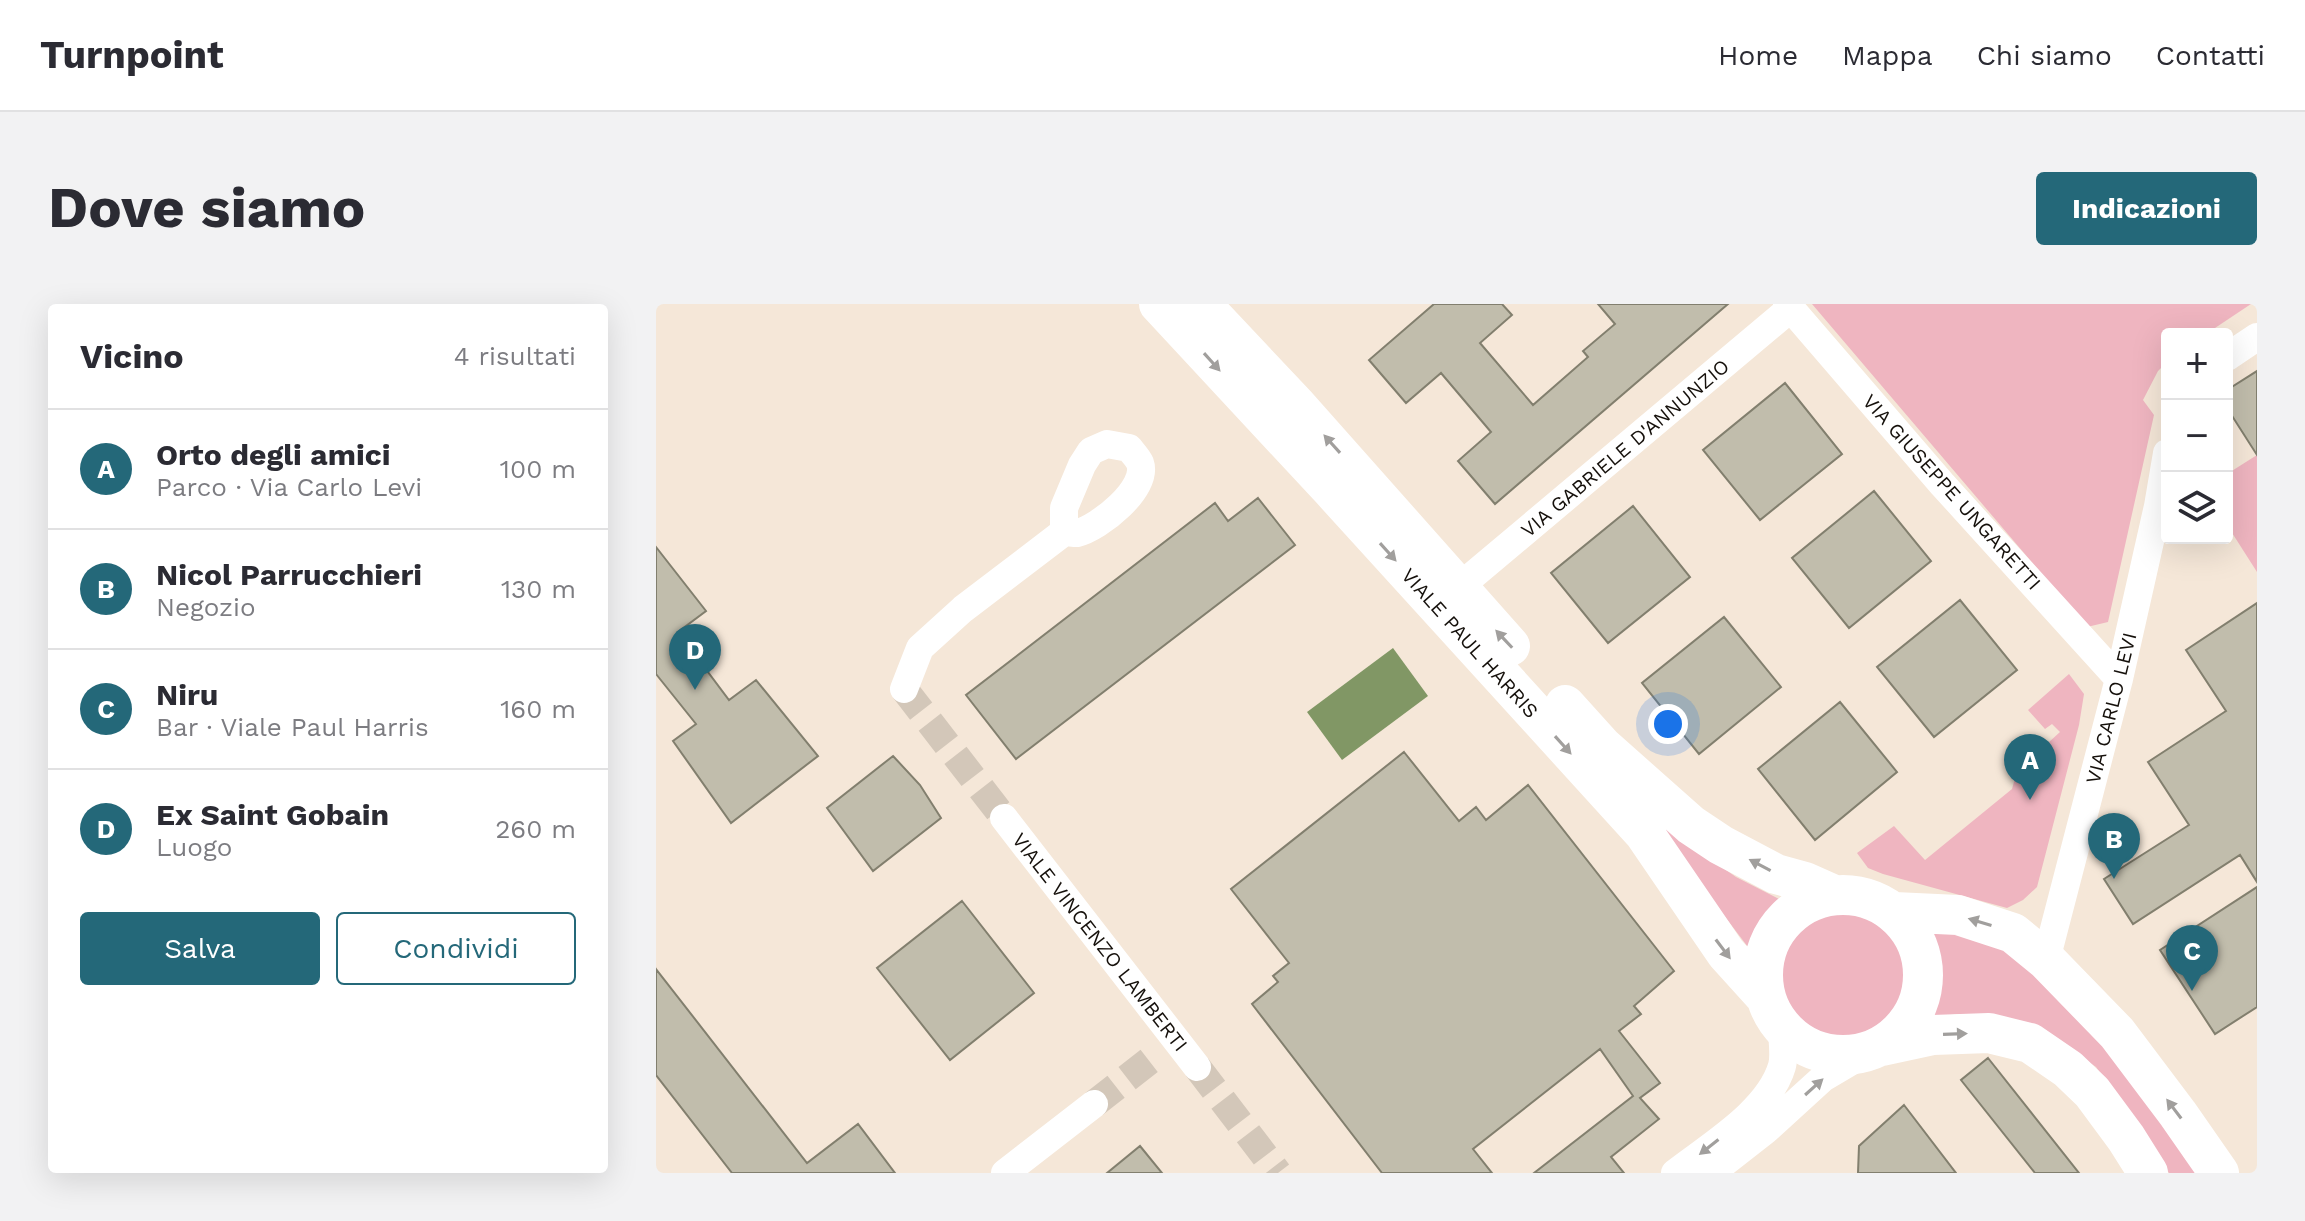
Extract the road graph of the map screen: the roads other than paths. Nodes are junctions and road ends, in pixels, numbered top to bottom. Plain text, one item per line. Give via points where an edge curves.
1 (1159, 304) edge
2 (1201, 304) edge
3 (1789, 306) edge
4 (2257, 337) edge
5 (2233, 353) edge
6 (2164, 472) edge
7 (1064, 532) dead end
8 (1459, 587) junction
9 (2119, 679) junction
10 (904, 689) dead end
11 (1004, 818) tunnel mouth
12 (1832, 894) junction
13 (1894, 912) junction
14 (2046, 960) junction
15 (1773, 1012) junction
16 (1873, 1049) junction
17 (1197, 1067) tunnel mouth
18 (1094, 1104) tunnel mouth
19 (1005, 1173) edge
20 (1675, 1173) edge
21 (1711, 1173) edge
22 (2148, 1173) edge
23 (2219, 1173) edge

1 -> 15 street, VIALE PAUL HARRIS via 1644,833
8 -> 2 street, VIALE PAUL HARRIS
3 - 8 street, VIA GABRIELE D'ANNUNZIO
3 - 9 street, VIA GIUSEPPE UNGARETTI
4 - 5 street
6 - 9 street, VIA CARLO LEVI
7 - 10 street via 920,648
12 -> 8 street, VIALE PAUL HARRIS via 1776,874 1691,825 1602,746
9 - 14 street, VIA CARLO LEVI
11 - 17 street, VIALE VINCENZO LAMBERTI via 1167,1047
12 - 13 street, VIALE PAUL HARRIS via 1875,900
12 - 15 street via 1806,903 1784,919 1769,942 1762,968
14 -> 13 street via 2013,933 1958,915
13 - 16 street, VIALE PAUL HARRIS via 1920,949 1921,995 1897,1034
23 -> 14 street via 2117,1033
15 - 16 street, VIALE PAUL HARRIS via 1796,1040 1812,1050 1849,1055
15 -> 20 street via 1783,1063 1772,1090
21 -> 16 street via 1823,1078
16 -> 22 street, VIALE PAUL HARRIS via 1933,1035 1989,1033 2030,1043 2092,1092
18 - 19 street

